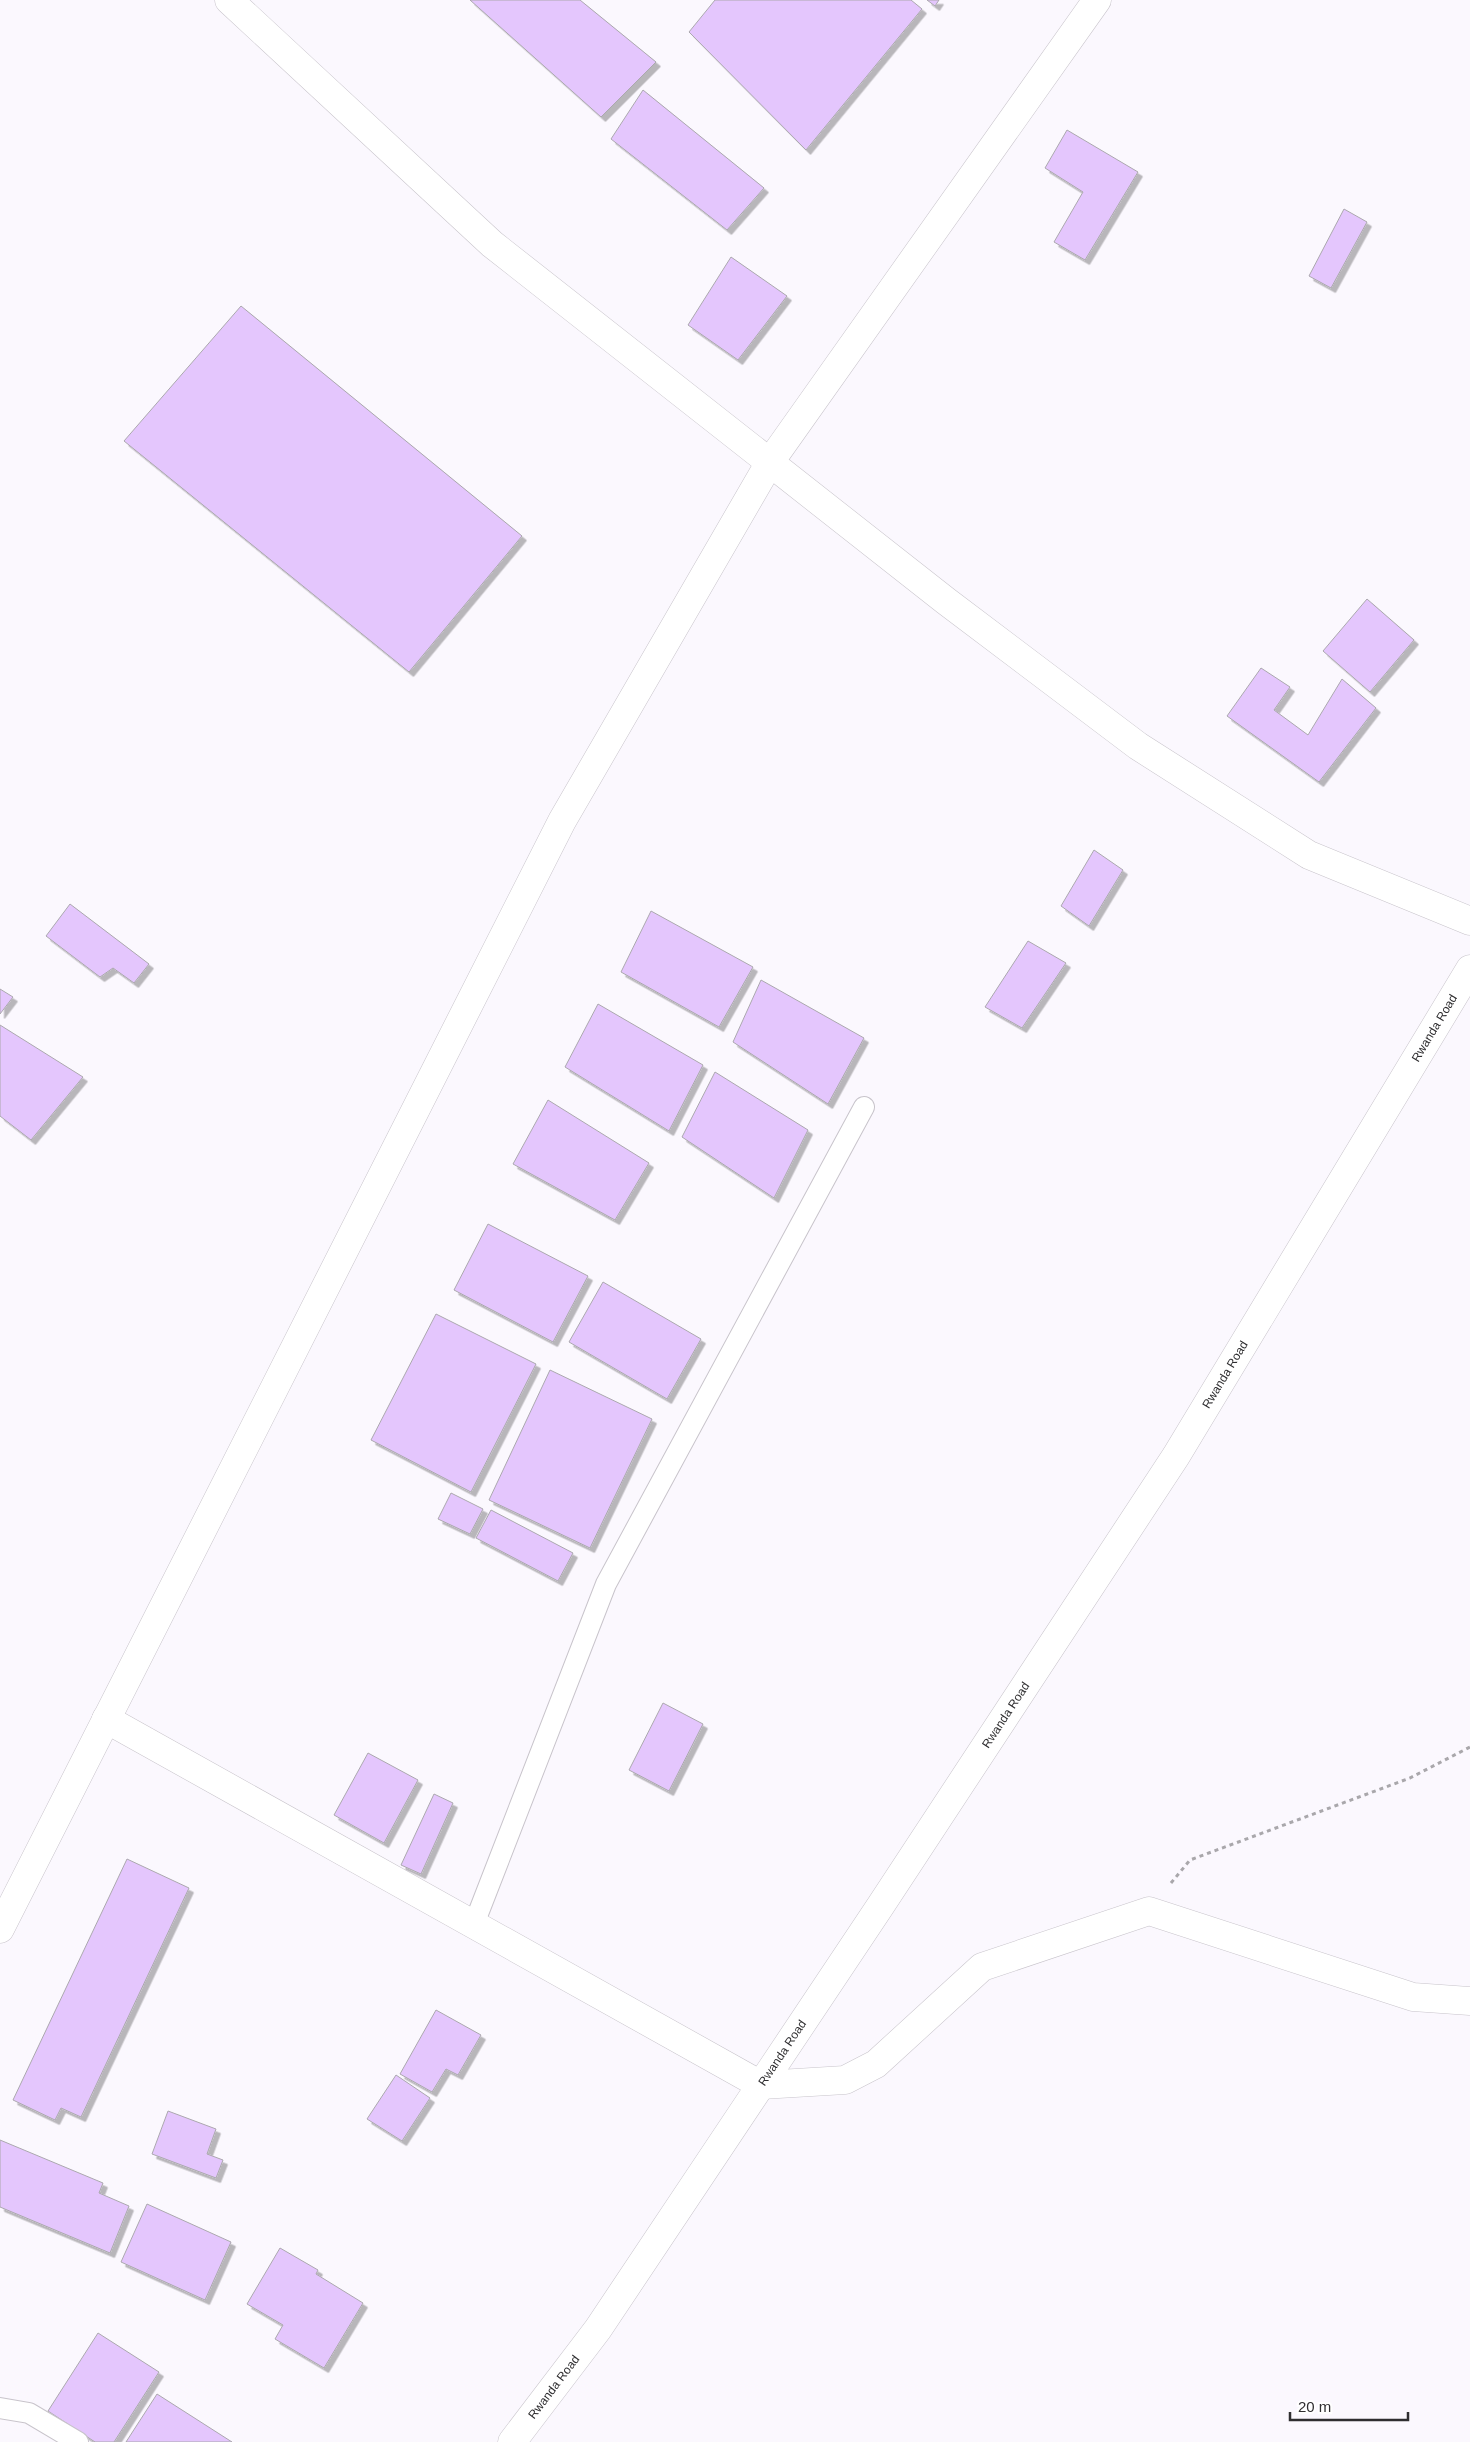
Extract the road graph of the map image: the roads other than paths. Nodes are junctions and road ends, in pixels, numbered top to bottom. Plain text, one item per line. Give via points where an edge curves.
1 (229, 0) edge
2 (1097, 0) edge
3 (770, 462) junction
4 (1470, 920) edge
5 (1470, 969) edge
6 (864, 1107) dead end
7 (106, 1719) junction
8 (4, 1910) edge
9 (474, 1924) junction
10 (1470, 2001) edge
11 (761, 2085) junction
12 (0, 2408) edge
13 (78, 2442) edge
14 (512, 2442) edge

1 - 3 main road via 492,244
2 - 3 main road
3 - 4 main road via 1138,746 1308,855
3 - 7 main road via 562,822
5 - 11 main road, Rwanda Road via 1176,1456
6 - 9 lane via 606,1584
7 - 8 main road
7 - 9 main road
9 - 11 main road
10 - 11 main road via 1413,1997 1149,1911 982,1967 876,2064 845,2080
11 - 14 main road, Rwanda Road via 598,2329
12 - 13 lane via 29,2413

